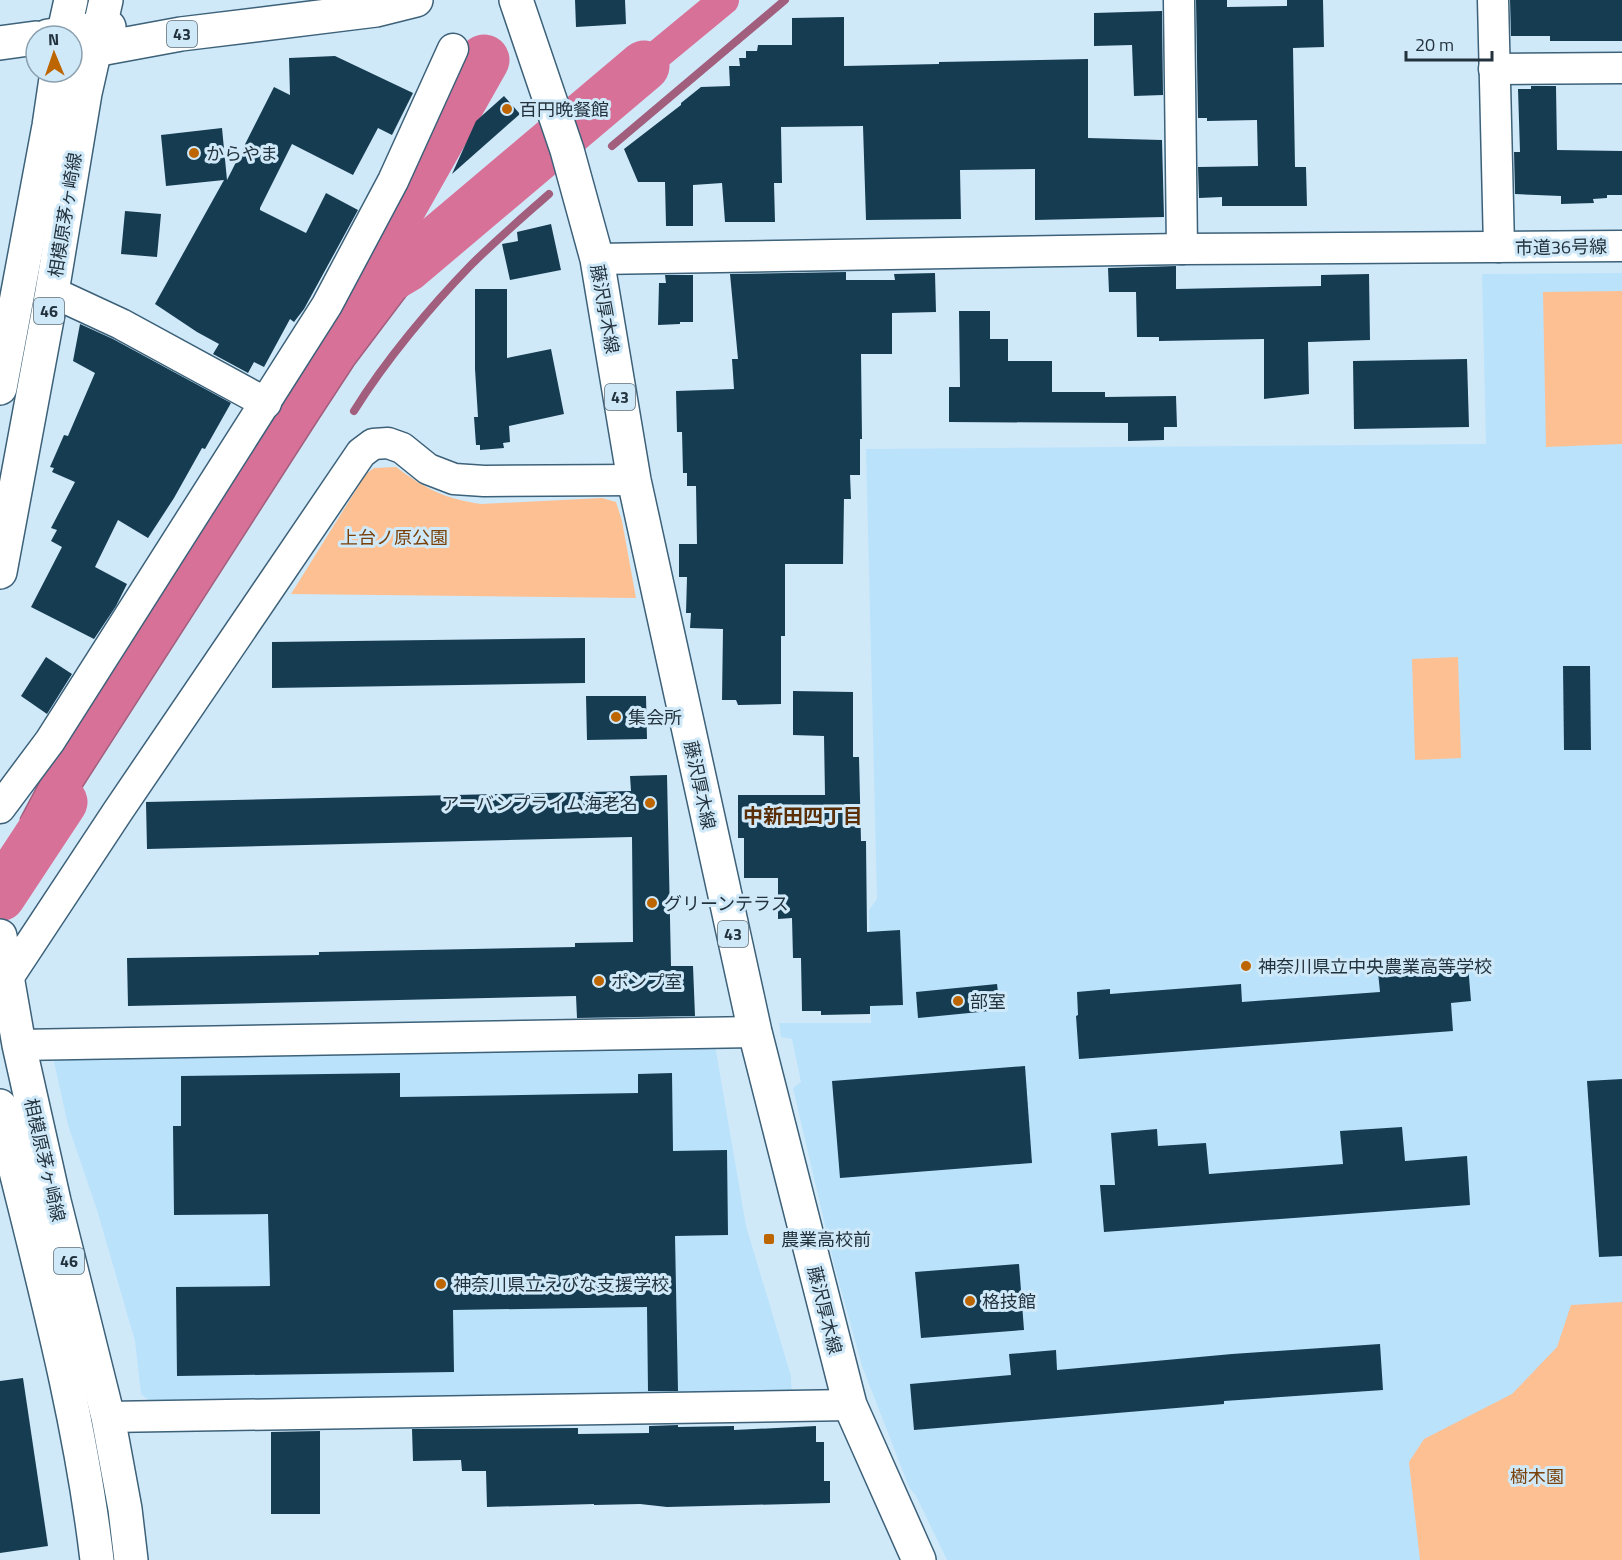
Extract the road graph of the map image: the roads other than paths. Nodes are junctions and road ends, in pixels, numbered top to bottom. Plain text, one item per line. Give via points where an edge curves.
1 (71, 0) edge
2 (327, 0) edge
3 (416, 0) edge
4 (516, 0) edge
5 (1179, 0) edge
6 (1492, 0) edge
7 (72, 24) edge
8 (84, 33) edge
9 (84, 35) edge
10 (24, 40) edge
11 (0, 43) edge
12 (453, 50) dead end
13 (24, 61) edge
14 (0, 64) edge
15 (1622, 68) edge
16 (1494, 69) junction
17 (55, 84) edge
18 (83, 84) edge
19 (1622, 246) edge
20 (1499, 247) junction
21 (1182, 249) junction
22 (597, 259) junction
23 (10, 278) edge
24 (52, 292) junction
25 (0, 388) edge
26 (266, 403) junction
27 (634, 480) junction
28 (0, 572) edge
29 (0, 808) edge
30 (3, 967) edge
31 (755, 1032) junction
32 (19, 1045) junction
33 (0, 1106) edge
34 (850, 1405) junction
35 (108, 1417) junction
36 (97, 1560) edge
37 (131, 1560) edge
38 (919, 1560) edge

1 - 7 main road, 相模原茅ヶ崎線 / 46
2 - 8 main road, 43
3 - 9 main road, 43 via 376,10 181,34
4 - 22 main road, 藤沢厚木線 / 43 via 567,150
5 - 21 street
6 - 16 street
10 - 11 main road, 43
12 - 26 street via 387,191 327,305
13 - 14 main road
15 - 16 street
16 - 20 street
17 - 23 main road, 相模原茅ヶ崎線 / 46 via 49,126
18 - 24 main road, 相模原茅ヶ崎線 / 46 via 85,93
19 - 20 street, 市道36号線
20 - 21 street, 市道36号線
21 - 22 street, 市道36号線
22 - 27 main road, 藤沢厚木線 / 43
23 - 25 main road, 相模原茅ヶ崎線 / 46
24 - 26 street via 121,324
24 - 28 main road, 相模原茅ヶ崎線 / 46
26 - 29 street via 50,741
27 - 30 street via 454,479 428,470 402,448 388,443 373,444 361,453 118,811
27 - 31 main road, 藤沢厚木線 / 43
30 - 32 main road, 相模原茅ヶ崎線 / 46
31 - 32 street
31 - 34 main road, 藤沢厚木線 / 43
32 - 35 main road, 相模原茅ヶ崎線 / 46
33 - 36 main road, 相模原茅ヶ崎線 / 46 via 76,1421
34 - 35 street
34 - 38 main road, 藤沢厚木線 / 43
35 - 37 main road, 相模原茅ヶ崎線 / 46

